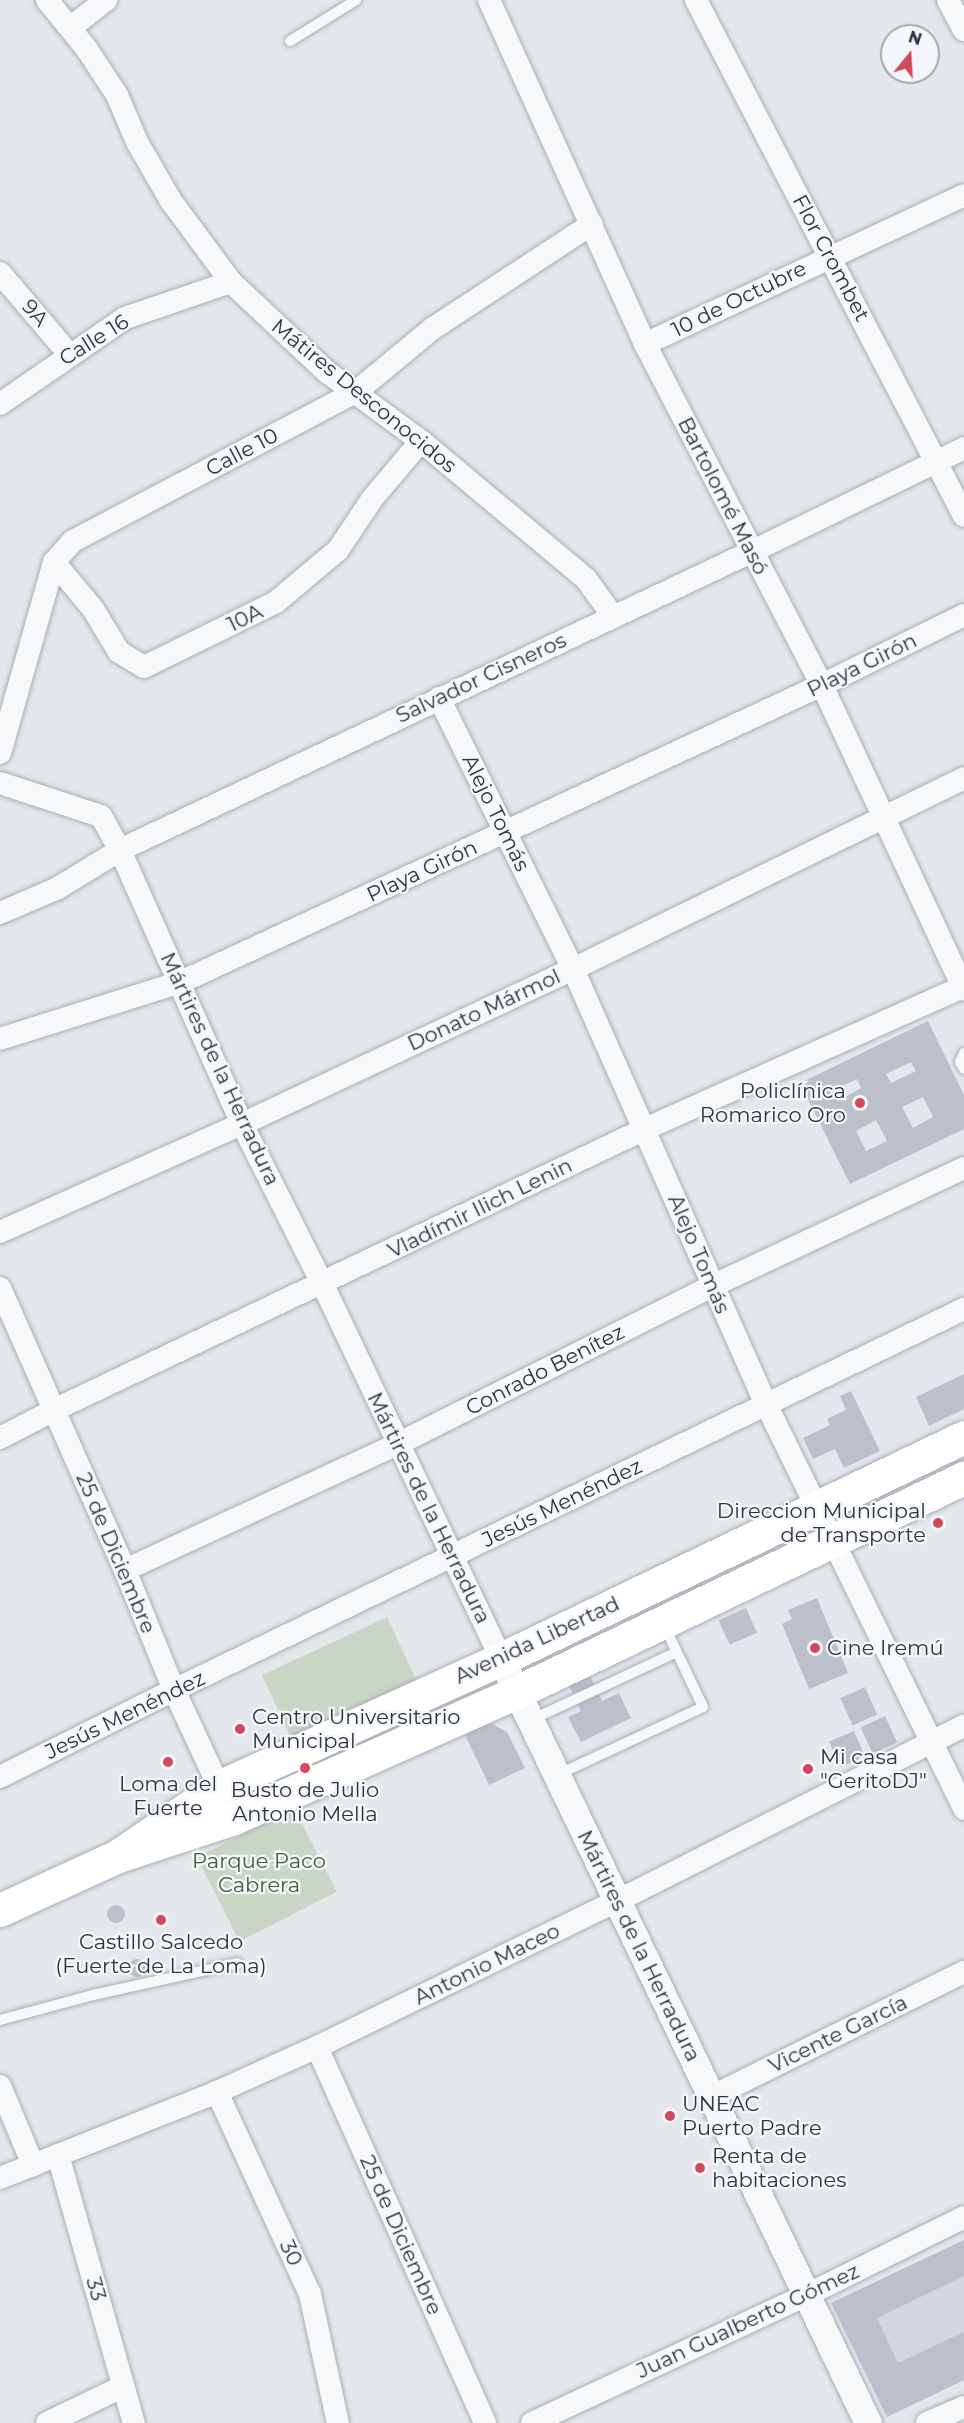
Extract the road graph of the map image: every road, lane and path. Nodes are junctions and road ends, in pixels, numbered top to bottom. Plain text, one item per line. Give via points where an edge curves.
1 (47, 0) edge
2 (106, 0) edge
3 (356, 0) edge
4 (489, 0) edge
5 (696, 0) edge
6 (948, 0) edge
7 (70, 28) junction
8 (964, 30) edge
9 (290, 41) dead end
10 (964, 195) edge
11 (592, 224) junction
12 (830, 255) junction
13 (0, 273) edge
14 (231, 282) junction
15 (645, 344) junction
16 (69, 354) junction
17 (4, 392) edge
18 (356, 392) junction
19 (421, 441) junction
20 (964, 448) edge
21 (938, 462) junction
22 (964, 516) edge
23 (751, 552) junction
24 (54, 562) junction
25 (964, 615) edge
26 (613, 616) junction
27 (822, 686) junction
28 (439, 698) junction
29 (0, 753) edge
30 (964, 778) edge
31 (0, 783) edge
32 (885, 818) junction
33 (506, 833) junction
34 (120, 850) junction
35 (0, 913) edge
36 (573, 969) junction
37 (181, 982) junction
38 (964, 987) edge
39 (0, 1039) edge
40 (964, 1053) edge
41 (964, 1069) edge
42 (242, 1124) junction
43 (645, 1129) junction
44 (964, 1168) edge
45 (0, 1232) edge
46 (322, 1283) junction
47 (712, 1286) junction
48 (0, 1288) edge
49 (964, 1309) edge
50 (766, 1404) junction
51 (54, 1410) junction
52 (964, 1437) edge
53 (0, 1438) edge
54 (398, 1444) junction
55 (964, 1478) edge
56 (815, 1507) junction
57 (832, 1541) junction
58 (452, 1556) junction
59 (124, 1570) junction
60 (663, 1623) junction
61 (677, 1653) junction
62 (501, 1659) junction
63 (174, 1690) junction
64 (524, 1706) junction
65 (964, 1726) edge
66 (932, 1742) junction
67 (557, 1776) junction
68 (0, 1777) edge
69 (219, 1787) junction
70 (964, 1809) edge
71 (234, 1818) junction
72 (118, 1856) junction
73 (617, 1900) junction
74 (3, 1903) edge
75 (238, 1963) dead end
76 (964, 1972) edge
77 (0, 2020) edge
78 (316, 2047) junction
79 (0, 2086) edge
80 (217, 2092) junction
81 (711, 2097) junction
82 (58, 2155) junction
83 (33, 2165) junction
84 (0, 2178) edge
85 (964, 2217) edge
86 (807, 2295) junction
87 (124, 2386) junction
88 (964, 2407) edge
89 (542, 2420) edge
90 (47, 2423) edge
91 (134, 2423) edge
92 (338, 2423) edge
93 (485, 2423) edge
94 (868, 2423) edge
95 (927, 2423) edge

1 - 7 street, Mátires Desconocidos
2 - 7 street
3 - 9 lane
4 - 11 street, Bartolomé Masó
5 - 12 street, Flor Crombet
6 - 8 street
7 - 14 street, Mátires Desconocidos via 117,95 137,142 171,201
10 - 12 street, 10 de Octubre
11 - 15 street, Bartolomé Masó
11 - 18 street, Calle 10 via 432,329
12 - 15 street, 10 de Octubre
12 - 21 street, Flor Crombet
13 - 16 street, 9A
14 - 16 street, Calle 16 via 125,318
14 - 18 street, Mátires Desconocidos via 318,364
15 - 23 street, Bartolomé Masó
16 - 17 street, Calle 16
18 - 19 street, Mátires Desconocidos
18 - 24 street, Calle 10 via 72,541
19 - 24 street, 10A via 372,499 338,550 276,602 144,667 119,652 93,609
19 - 26 street, Mátires Desconocidos via 586,579
20 - 21 street, Salvador Cisneros
21 - 22 street, Flor Crombet
21 - 23 street, Salvador Cisneros
23 - 26 street, Salvador Cisneros
23 - 27 street, Bartolomé Masó
24 - 29 street, Calle 10
25 - 27 street, Playa Girón
26 - 28 street, Salvador Cisneros
27 - 32 street, Bartolomé Masó
27 - 33 street, Playa Girón
28 - 33 street, Alejo Tomás
28 - 34 street, Salvador Cisneros
30 - 32 street, Donato Mármol
31 - 34 street, Mártires de la Herradura via 101,816
32 - 36 street, Donato Mármol
32 - 38 street, Bartolomé Masó
33 - 36 street, Alejo Tomás
33 - 37 street, Playa Girón
34 - 35 street, Salvador Cisneros via 58,888
34 - 37 street, Mártires de la Herradura
36 - 42 street, Donato Mármol
36 - 43 street, Alejo Tomás
37 - 39 street, Playa Girón
37 - 42 street, Mártires de la Herradura
38 - 43 street, Vladímir Ilich Lenin
40 - 41 lane via 960,1062
42 - 45 street, Donato Mármol
42 - 46 street, Mártires de la Herradura
43 - 46 street, Vladímir Ilich Lenin
43 - 47 street, Alejo Tomás
44 - 47 street, Conrado Benítez
46 - 51 street, Vladímir Ilich Lenin
46 - 54 street, Mártires de la Herradura
47 - 50 street, Alejo Tomás
47 - 54 street, Conrado Benítez
48 - 51 street, 25 de Diciembre
49 - 50 street, Jesús Menéndez
50 - 56 street, Alejo Tomás
50 - 58 street, Jesús Menéndez
51 - 53 street, Vladímir Ilich Lenin
51 - 59 street, 25 de Diciembre
52 - 56 main road, Avenida Libertad
54 - 58 street, Mártires de la Herradura
54 - 59 street, Conrado Benítez
55 - 57 main road, Avenida Libertad
56 - 57 street, Alejo Tomás
56 - 62 main road, Avenida Libertad
57 - 60 main road, Avenida Libertad
57 - 66 street, Alejo Tomás
58 - 62 street, Mártires de la Herradura
58 - 63 street, Jesús Menéndez
59 - 63 street, 25 de Diciembre
60 - 61 lane
60 - 64 main road, Avenida Libertad
61 - 64 lane
61 - 67 lane via 703,1707
62 - 64 street, Mártires de la Herradura
62 - 69 main road, Avenida Libertad
63 - 68 street, Jesús Menéndez
63 - 69 street, 25 de Diciembre
64 - 67 street, Mártires de la Herradura
64 - 71 main road, Avenida Libertad
65 - 66 street, Antonio Maceo
66 - 70 street, Alejo Tomás
66 - 73 street, Antonio Maceo
67 - 73 street, Mártires de la Herradura
69 - 71 street, 25 de Diciembre
69 - 72 main road, Avenida Libertad
71 - 72 main road, Avenida Libertad
72 - 74 main road, Avenida Libertad
73 - 78 street, Antonio Maceo
73 - 81 street, Mártires de la Herradura
75 - 77 lane via 83,1997
76 - 81 street, Vicente García
78 - 80 street, Antonio Maceo
78 - 93 street, 25 de Diciembre
79 - 83 street
80 - 82 street, Antonio Maceo
80 - 92 street, 30 via 310,2294
81 - 86 street, Mártires de la Herradura
82 - 83 street, Antonio Maceo
82 - 87 street, 33
83 - 84 street, Antonio Maceo
85 - 86 street, Juan Gualberto Gómez
86 - 89 street, Juan Gualberto Gómez
86 - 94 street, Mártires de la Herradura
87 - 90 street
87 - 91 street, 33
88 - 95 street

